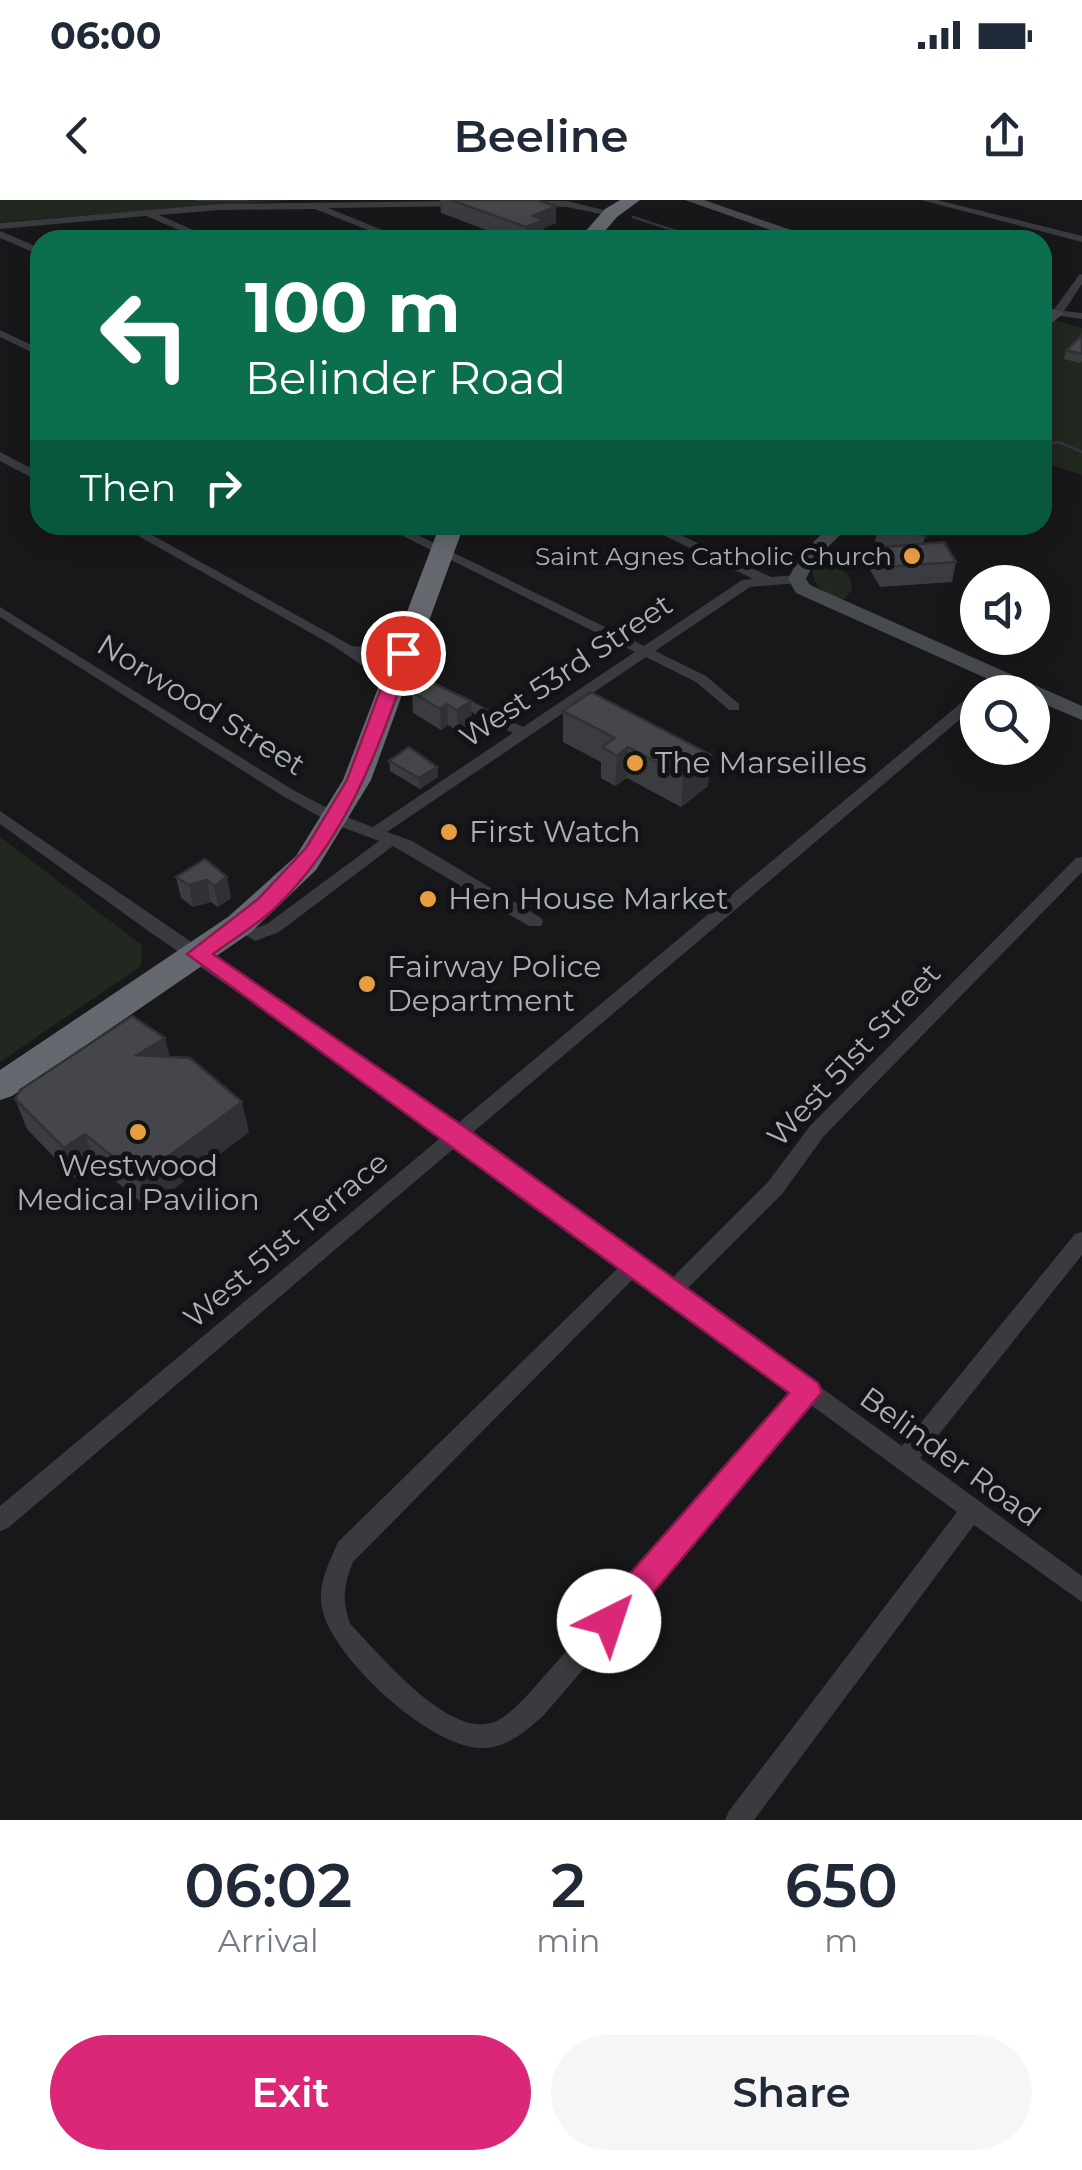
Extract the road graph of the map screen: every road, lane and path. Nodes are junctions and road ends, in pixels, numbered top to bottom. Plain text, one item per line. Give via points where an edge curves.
1 (632, 200) edge
2 (692, 200) edge
3 (926, 200) edge
4 (309, 204) junction
5 (474, 204) edge
6 (517, 204) edge
7 (144, 212) junction
8 (611, 213) junction
9 (0, 226) edge
10 (186, 230) edge
11 (376, 230) edge
12 (596, 230) edge
13 (783, 230) edge
14 (1043, 230) edge
15 (1052, 232) edge
16 (0, 234) edge
17 (1082, 240) edge
18 (30, 248) edge
19 (1082, 278) edge
20 (1052, 309) edge
21 (1052, 311) edge
22 (1082, 316) edge
23 (0, 333) edge
24 (30, 348) edge
25 (0, 456) edge
26 (30, 472) edge
27 (143, 535) edge
28 (409, 535) edge
29 (671, 535) edge
30 (831, 535) edge
31 (444, 547) edge
32 (478, 570) junction
33 (796, 579) junction
34 (768, 580) junction
35 (0, 611) edge
36 (348, 650) junction
37 (644, 651) junction
38 (403, 653) junction
39 (995, 675) edge
40 (393, 680) junction
41 (1050, 700) edge
42 (734, 708) dead end
43 (960, 711) edge
44 (1082, 714) edge
45 (524, 733) junction
46 (0, 816) edge
47 (336, 819) junction
48 (383, 836) junction
49 (1082, 862) edge
50 (535, 922) dead end
51 (239, 925) junction
52 (198, 954) junction
53 (0, 1087) edge
54 (458, 1135) junction
55 (1082, 1240) edge
56 (634, 1265) junction
57 (672, 1291) junction
58 (808, 1392) junction
59 (904, 1461) junction
60 (972, 1510) junction
61 (0, 1520) edge
62 (1082, 1590) edge
63 (738, 1820) edge

1 - 8 highway
2 - 13 main road
3 - 14 street
4 - 5 street
4 - 7 street
4 - 11 street
6 - 8 street
7 - 9 street
7 - 10 street
8 - 12 highway
15 - 17 street
16 - 18 street
19 - 20 street
21 - 22 street
23 - 24 street
25 - 26 street
27 - 36 street
28 - 31 street
29 - 34 street
30 - 33 main road
31 - 32 street
31 - 32 street via 452,570
31 - 38 highway
32 - 37 street
33 - 34 street, West 53rd Street
33 - 39 main road via 818,599
34 - 37 street, West 53rd Street via 747,583
35 - 47 street, Norwood Street
36 - 38 street
36 - 40 street
37 - 42 street via 712,686
37 - 45 street, West 53rd Street
38 - 40 highway
40 - 45 street via 415,678
40 - 47 highway
41 - 44 main road
43 - 54 street, West 51st Terrace
45 - 48 street, West 53rd Street
46 - 52 street, Belinder Road
47 - 48 street, Norwood Street
47 - 51 highway via 306,863
48 - 50 street, Norwood Street
48 - 51 street, West 53rd Street via 273,928 255,935
49 - 57 street, West 51st Street via 816,1130 774,1188
51 - 52 highway
52 - 53 highway
52 - 54 street, Belinder Road
54 - 56 street, Belinder Road
54 - 61 street, West 51st Terrace
55 - 59 street
56 - 57 street, Belinder Road
56 - 58 street via 346,1550 330,1586 332,1614 343,1633 447,1730 486,1737 510,1728 534,1706
57 - 58 street, Belinder Road
58 - 59 street, Belinder Road
59 - 60 street, Belinder Road
60 - 62 street, Belinder Road
60 - 63 street

